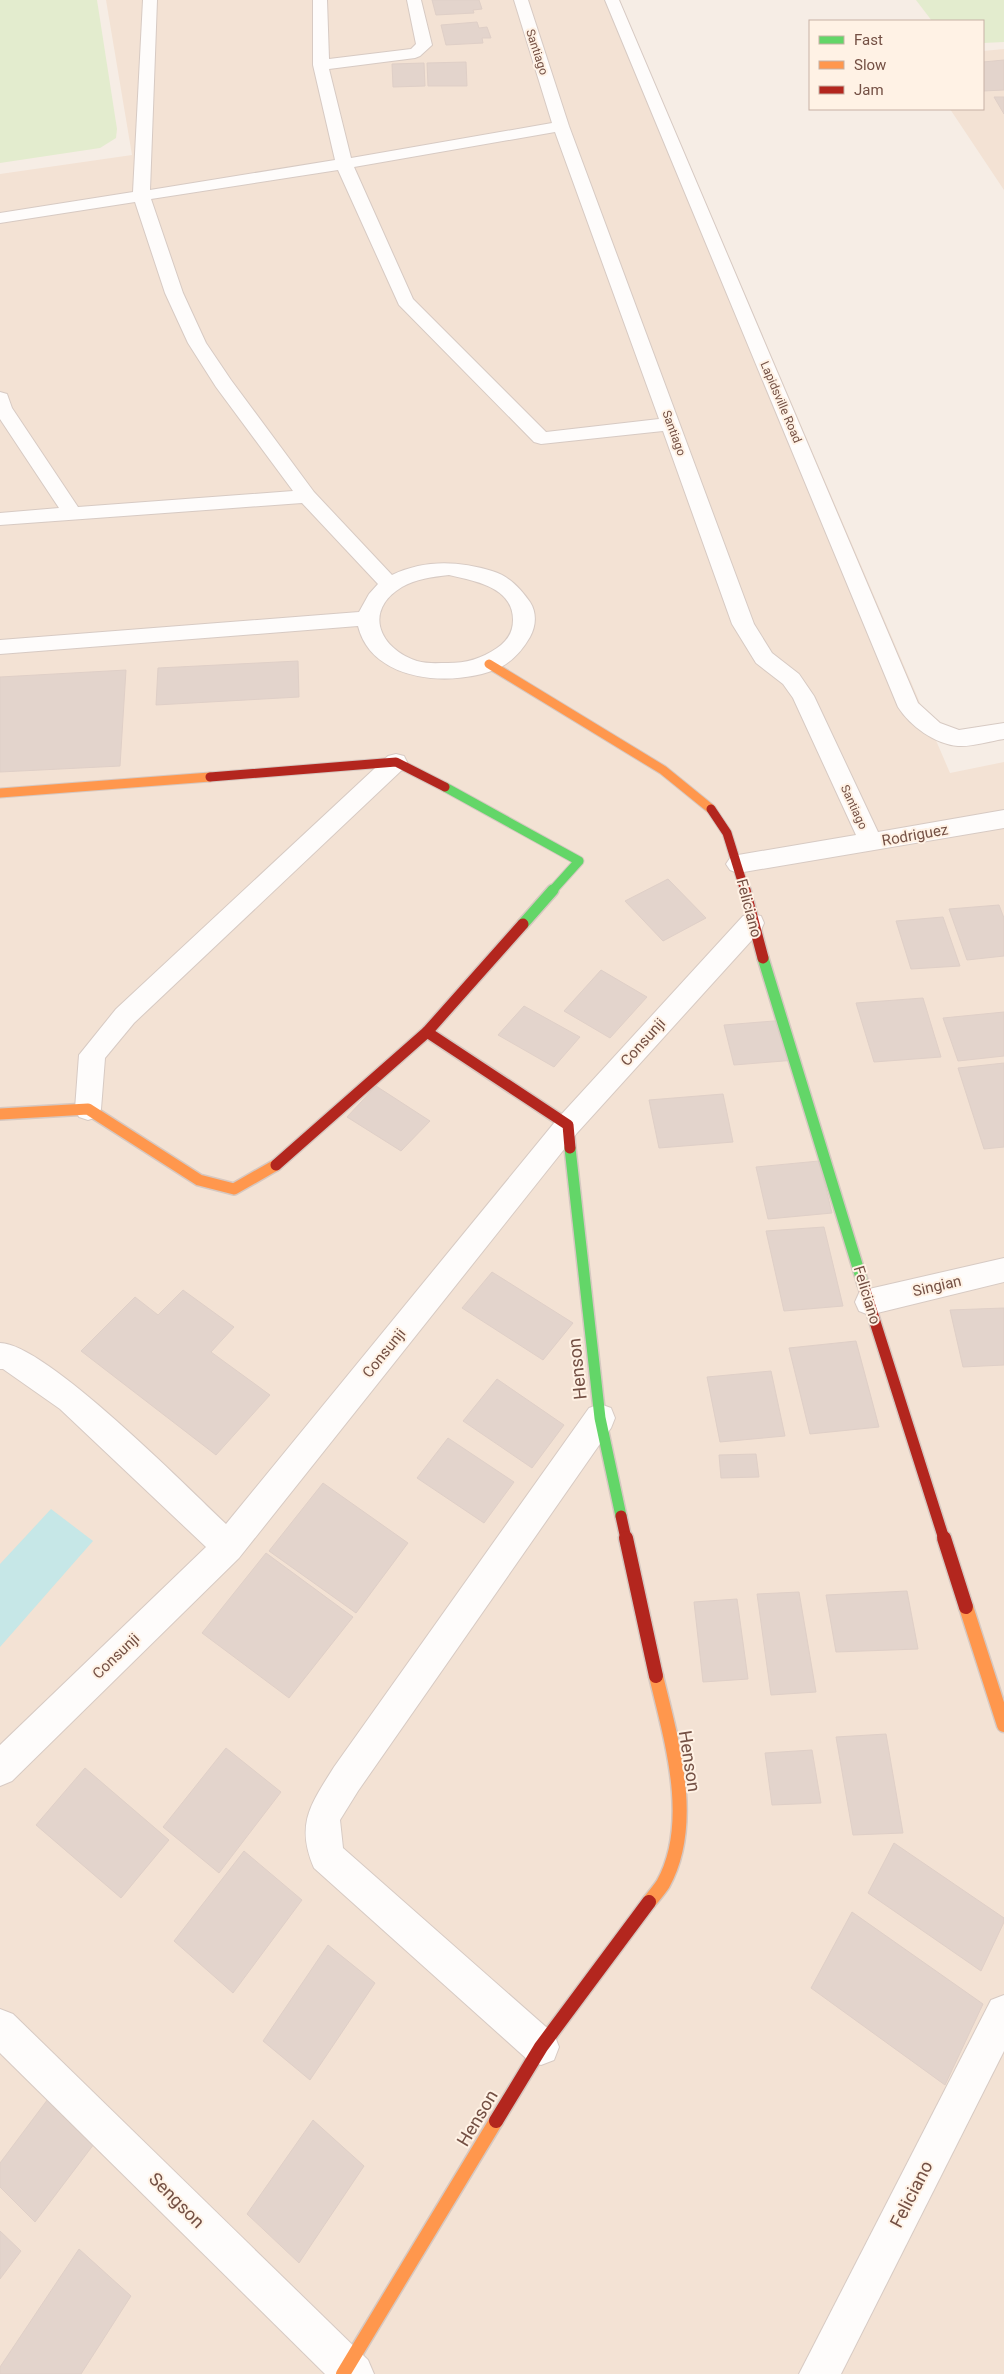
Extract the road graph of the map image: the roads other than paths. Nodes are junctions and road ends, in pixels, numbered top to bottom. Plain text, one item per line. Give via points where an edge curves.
1 (150, 0) edge
2 (320, 0) edge
3 (414, 0) edge
4 (521, 0) edge
5 (612, 0) edge
6 (322, 65) junction
7 (561, 126) junction
8 (344, 164) junction
9 (141, 196) junction
10 (0, 218) edge
11 (0, 398) edge
12 (670, 424) junction
13 (307, 496) junction
14 (73, 514) junction
15 (0, 519) edge
16 (390, 585) junction
17 (367, 618) junction
18 (0, 647) edge
19 (489, 664) junction
20 (1004, 731) edge
21 (396, 762) junction
22 (0, 793) edge
23 (1004, 819) edge
24 (871, 842) junction
25 (738, 864) junction
26 (752, 923) junction
27 (427, 1032) junction
28 (88, 1109) junction
29 (0, 1114) edge
30 (568, 1125) junction
31 (1004, 1270) edge
32 (869, 1302) junction
33 (0, 1356) edge
34 (600, 1418) junction
35 (228, 1547) junction
36 (1004, 1725) edge
37 (0, 1769) edge
38 (1004, 2013) edge
39 (0, 2027) edge
40 (541, 2047) junction
41 (348, 2372) edge
42 (819, 2374) edge

1 - 9 street
2 - 6 street
3 - 6 street via 424,45 415,53
4 - 7 street, Santiago
5 - 20 street, Lapidsville Road via 909,707 932,729 958,738
6 - 8 street
7 - 8 street
7 - 12 street, Santiago
8 - 9 street
8 - 12 street via 405,300 541,438
9 - 10 street
9 - 13 street via 174,293 197,343
11 - 14 street via 2,408
12 - 24 street, Santiago via 743,624 764,658 791,679 804,696
13 - 14 street
13 - 16 street
14 - 15 street
16 - 17 street via 377,597
16 - 19 street via 427,570 449,568 490,576 508,586 520,598 526,612 526,627 520,641 507,654
17 - 18 street
17 - 19 street via 373,640 384,653 402,664 445,672
19 - 25 street, Feliciano via 663,770 708,805 727,834
21 - 22 street
21 - 27 street via 579,861
21 - 28 street via 125,1016 92,1054
23 - 24 street, Rodriguez
24 - 25 street, Rodriguez
25 - 26 street, Feliciano
26 - 30 street, Consunji
26 - 32 street, Feliciano
27 - 28 street via 270,1170 234,1188 199,1180
27 - 30 street
28 - 29 street
30 - 34 street, Henson
30 - 35 street, Consunji
31 - 32 street, Singian
32 - 36 street, Feliciano
33 - 35 street via 8,1356 71,1398
34 - 40 street, Henson via 679,1782 680,1828 665,1881
34 - 40 street via 346,1779 323,1817 326,1856
35 - 37 street, Consunji
38 - 42 street, Feliciano
39 - 41 street, Sengson
40 - 41 street, Henson

